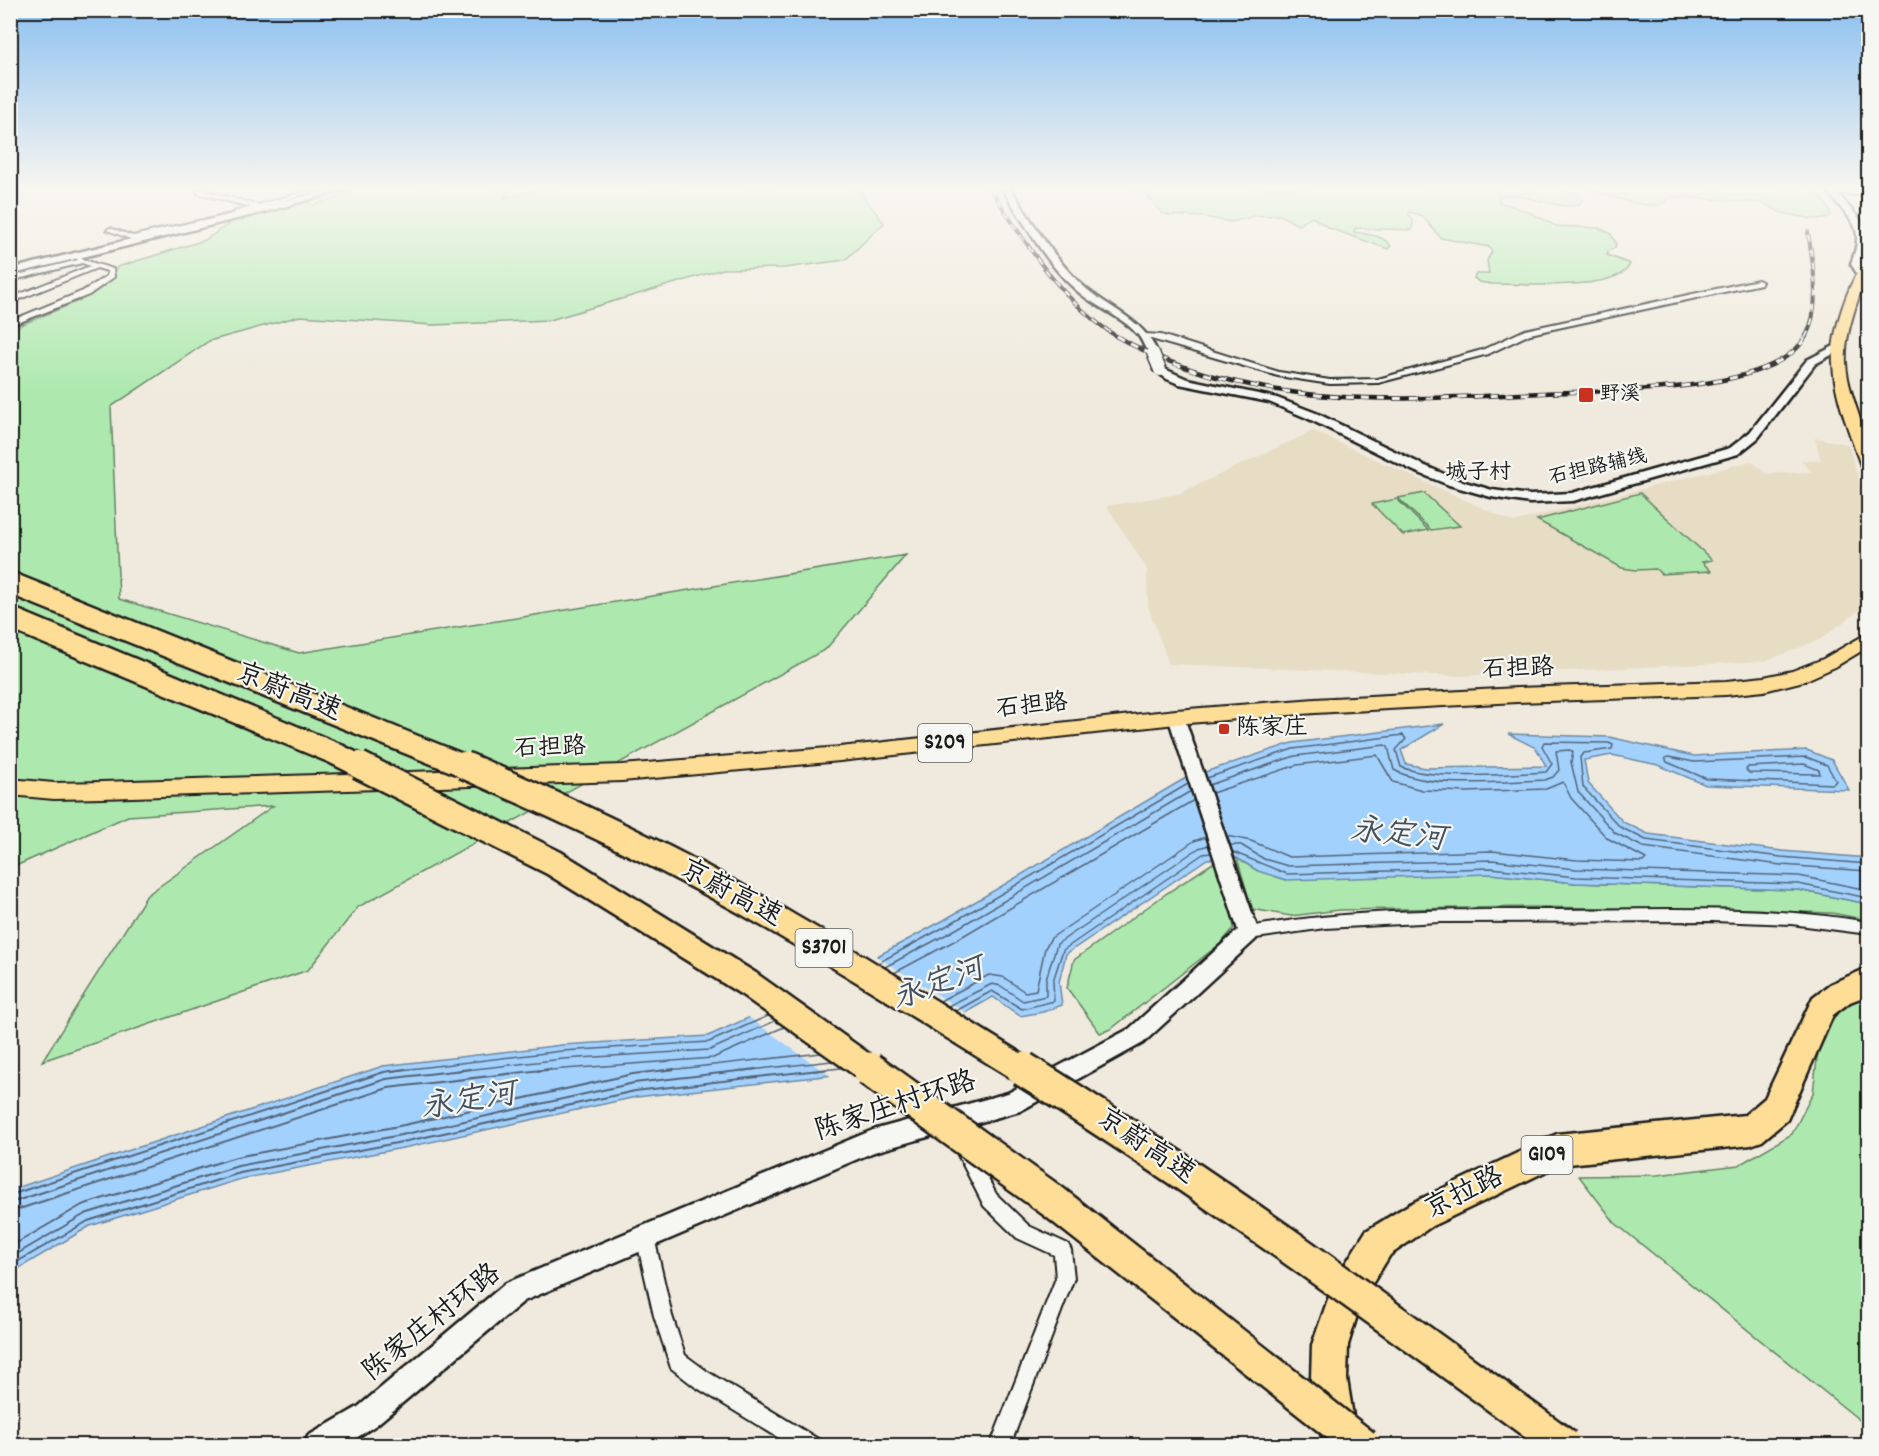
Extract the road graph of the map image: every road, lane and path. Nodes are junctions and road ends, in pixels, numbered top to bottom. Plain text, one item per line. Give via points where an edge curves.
1 (86, 256) edge
2 (1054, 256) edge
3 (1859, 256) edge
4 (80, 258) junction
5 (96, 266) junction
6 (1865, 267) edge
7 (10, 272) edge
8 (10, 279) edge
9 (1758, 282) dead end
10 (10, 301) edge
11 (10, 324) edge
12 (1145, 336) junction
13 (1840, 346) junction
14 (1869, 466) edge
15 (10, 583) edge
16 (10, 618) edge
17 (1869, 639) edge
18 (1176, 717) junction
19 (10, 787) edge
20 (1869, 928) edge
21 (1249, 933) junction
22 (1869, 983) edge
23 (949, 1120) junction
24 (645, 1237) junction
25 (318, 1446) edge
26 (811, 1446) edge
27 (1000, 1446) edge
28 (1340, 1446) edge
29 (1364, 1446) edge
30 (1565, 1446) edge

1 - 4 main road
2 - 12 main road via 1075,285
3 - 6 main road via 1856,264
4 - 5 street
4 - 7 main road
4 - 8 street
5 - 10 street
5 - 11 street via 111,270 110,278 86,293
6 - 13 main road
9 - 12 street via 1528,332 1485,352 1378,381 1330,382 1278,374
12 - 13 main road, 石担路辅线, bridge via 1160,370 1167,376 1289,406 1459,486 1498,497 1546,500 1594,492 1734,451 1754,435 1817,357
13 - 14 main road via 1844,392
15 - 30 highway, 京蔚高速 / S3701, bridge via 441,755 574,814 792,928 1100,1117 1320,1267
16 - 29 highway, 京蔚高速, bridge via 334,753 554,863 749,984 1054,1202
17 - 18 main road, 石担路 / S209 via 1829,663 1764,684 1315,706
18 - 19 main road, 石担路 / S209 via 840,754 622,773 102,790
18 - 21 main road
20 - 21 street via 1758,916 1407,916 1285,925
21 - 23 main road, 陈家庄村环路 via 1136,1036 1012,1104
22 - 28 highway, 京拉路 / G109 via 1840,993 1823,1006 1776,1109 1751,1130 1557,1150 1421,1215 1378,1243 1347,1294 1330,1345 1329,1379
23 - 24 main road, 陈家庄村环路 via 873,1141
23 - 27 street via 990,1200 1023,1232 1062,1250 1065,1278
24 - 25 main road, 陈家庄村环路 via 515,1292 367,1416
24 - 26 street via 663,1317 678,1361

